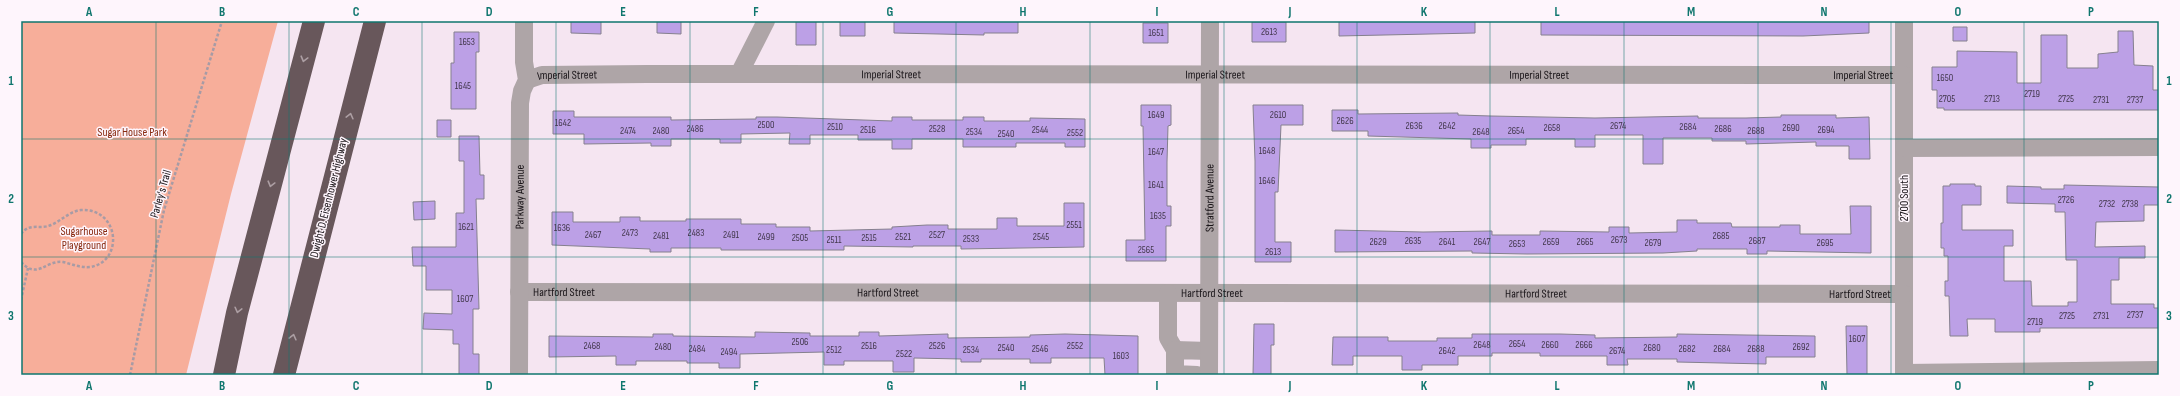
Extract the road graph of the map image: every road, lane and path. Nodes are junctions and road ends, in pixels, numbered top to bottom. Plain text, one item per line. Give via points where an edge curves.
1 (222, 21) edge
2 (314, 21) edge
3 (375, 21) edge
4 (524, 21) edge
5 (766, 21) edge
6 (1210, 21) edge
7 (1904, 21) edge
8 (738, 74) junction
9 (1210, 74) junction
10 (1904, 75) junction
11 (527, 80) junction
12 (2159, 147) edge
13 (1904, 148) junction
14 (21, 234) edge
15 (22, 264) edge
16 (28, 268) junction
17 (519, 292) junction
18 (1168, 293) junction
19 (1210, 293) junction
20 (1904, 294) junction
21 (21, 300) edge
22 (1175, 350) junction
23 (1209, 350) junction
24 (2159, 370) edge
25 (1904, 374) edge
26 (130, 375) edge
27 (224, 375) edge
28 (284, 375) edge
29 (519, 375) edge
30 (1197, 375) edge
31 (1209, 375) edge

1 - 26 path, Parley's Trail via 164,210
2 -> 27 highway via 237,312
28 -> 3 highway, Dwight D. Eisenhower Highway
4 - 11 street, Parkway Avenue via 524,62
5 - 8 street
6 - 9 street, Stratford Avenue
7 - 10 street, 2700 South
8 - 9 street, Imperial Street
8 - 11 street, Imperial Street via 542,75
9 - 10 street, Imperial Street
9 - 19 street, Stratford Avenue
10 - 13 street, 2700 South
11 - 17 street, Parkway Avenue via 520,103
12 - 13 street
13 - 20 street, 2700 South
14 - 16 path via 32,226 48,226 80,210 101,214 107,220 113,235 113,243 105,259 91,267 59,262 42,269
15 - 16 path
16 - 21 path
17 - 18 street, Hartford Street
17 - 29 street, Parkway Avenue
18 - 19 street, Hartford Street
18 - 22 street via 1168,338
19 - 20 street, Hartford Street
19 - 23 street, Stratford Avenue
20 - 25 street, 2700 South
22 - 23 street
22 - 30 street via 1175,374
23 - 31 street, Stratford Avenue
24 - 25 street

